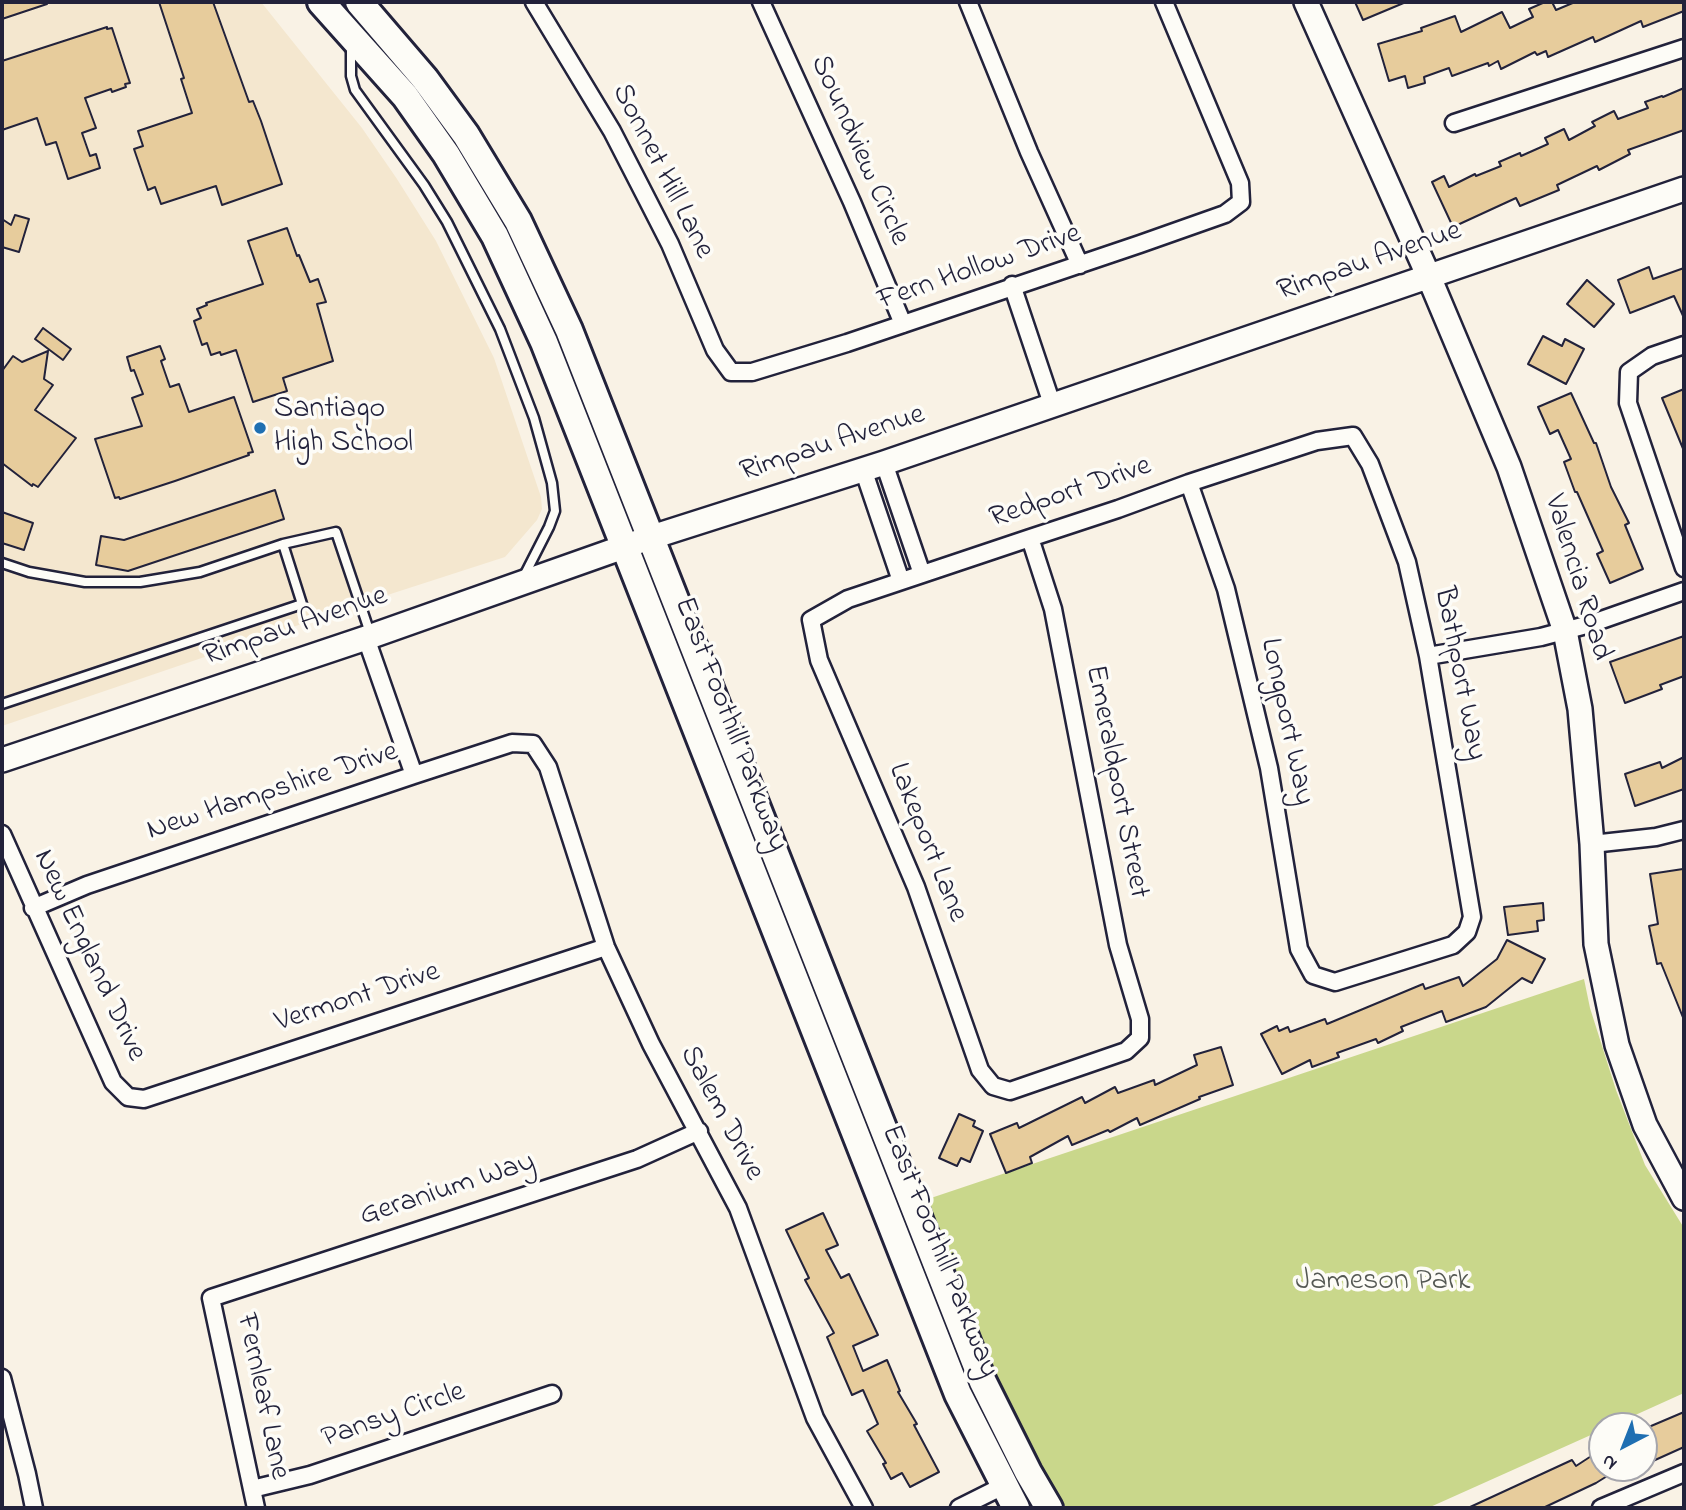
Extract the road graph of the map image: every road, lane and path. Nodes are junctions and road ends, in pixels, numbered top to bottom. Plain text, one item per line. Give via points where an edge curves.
1 (321, 2) edge
2 (359, 2) edge
3 (534, 2) edge
4 (761, 2) edge
5 (968, 2) edge
6 (1164, 2) edge
7 (1306, 2) edge
8 (351, 34) junction
9 (1684, 48) edge
10 (1454, 123) dead end
11 (1684, 189) edge
12 (1080, 265) junction
13 (1429, 277) junction
14 (1012, 285) junction
15 (903, 324) junction
16 (1684, 345) edge
17 (731, 372) joint
18 (1052, 404) junction
19 (1353, 436) joint
20 (874, 466) junction
21 (1189, 483) junction
22 (906, 526) junction
23 (885, 534) junction
24 (649, 538) junction
25 (1030, 538) junction
26 (283, 544) junction
27 (623, 547) junction
28 (2, 563) edge
29 (1684, 568) edge
30 (922, 575) junction
31 (901, 582) junction
32 (520, 583) junction
33 (1684, 591) edge
34 (811, 620) joint
35 (1565, 631) junction
36 (368, 637) junction
37 (1429, 656) junction
38 (2, 704) edge
39 (533, 744) joint
40 (2, 761) edge
41 (414, 775) junction
42 (1684, 830) edge
43 (2, 834) edge
44 (1592, 844) junction
45 (33, 908) junction
46 (1467, 932) joint
47 (606, 947) junction
48 (993, 1086) joint
49 (128, 1097) joint
50 (699, 1130) junction
51 (1684, 1198) edge
52 (211, 1298) joint
53 (2, 1378) edge
54 (552, 1394) dead end
55 (1684, 1473) edge
56 (252, 1489) junction
57 (1009, 1497) edge
58 (33, 1508) edge
59 (256, 1508) edge
60 (864, 1508) edge
61 (959, 1508) edge
62 (1049, 1508) edge
63 (1601, 1508) edge

1 - 8 main road, East Foothill Parkway
2 - 24 main road, East Foothill Parkway via 466,135 518,221 569,330
3 - 17 street, Sonnet Hill Lane via 611,131 670,244 715,350
4 - 15 street, Soundview Circle
5 - 12 street
6 - 12 street, Fern Hollow Drive via 1240,183 1241,202 1225,214
7 - 13 main road, Valencia Road
8 - 27 main road, East Foothill Parkway via 405,96 495,236 544,342
8 - 32 lane via 355,90 424,185 461,247 510,353 543,446 555,511
9 - 10 street
11 - 13 main road, Rimpau Avenue
12 - 14 street, Fern Hollow Drive
13 - 18 main road, Rimpau Avenue
13 - 35 main road, Valencia Road via 1509,467
14 - 15 street, Fern Hollow Drive
14 - 18 street
15 - 17 street, Fern Hollow Drive via 752,372
16 - 29 street via 1652,356 1629,372 1628,403
18 - 20 main road, Rimpau Avenue
19 - 21 street, Redport Drive via 1317,441
19 - 37 street, Bathport Way via 1370,464 1407,562
20 - 22 street
20 - 23 street
20 - 24 main road, Rimpau Avenue
21 - 25 street, Redport Drive
21 - 46 street, Longport Way via 1226,589 1269,768 1299,950 1313,975 1335,982 1453,945
22 - 23 lane
22 - 30 street
23 - 31 street
24 - 27 main road, Rimpau Avenue
24 - 62 main road, East Foothill Parkway via 983,1382
25 - 30 street, Redport Drive
25 - 48 street, Emeraldport Street via 1053,609 1118,945 1140,1020 1140,1038 1126,1051 1010,1090
26 - 28 lane via 200,572 139,582 85,582
26 - 36 lane via 335,532
26 - 38 lane via 302,604
27 - 32 main road, Rimpau Avenue
27 - 57 main road, East Foothill Parkway via 958,1394
30 - 31 street, Redport Drive
31 - 34 street, Redport Drive via 848,599
32 - 36 main road, Rimpau Avenue
33 - 35 street
34 - 48 street, Lakeport Lane via 819,660 916,887 980,1070
35 - 37 street
35 - 44 main road, Valencia Road via 1580,709
36 - 40 main road, Rimpau Avenue
36 - 41 street
37 - 46 street, Bathport Way via 1472,917
39 - 41 street, New Hampshire Drive via 512,743
39 - 47 street, Salem Drive via 548,767
41 - 45 street, New Hampshire Drive via 87,885
42 - 44 street
43 - 45 street, New England Drive
44 - 51 main road, Valencia Road via 1596,944 1617,1045 1645,1125
45 - 49 street, New England Drive via 113,1082
47 - 49 street, Vermont Drive via 144,1099
47 - 50 street, Salem Drive via 651,1044
50 - 52 street, Geranium Way via 637,1159
50 - 60 street, Salem Drive via 738,1208 815,1418
52 - 56 street, Fernleaf Lane
53 - 58 street
54 - 56 street, Pansy Circle via 310,1475
55 - 63 street
56 - 59 street, Fernleaf Lane
57 - 61 street

